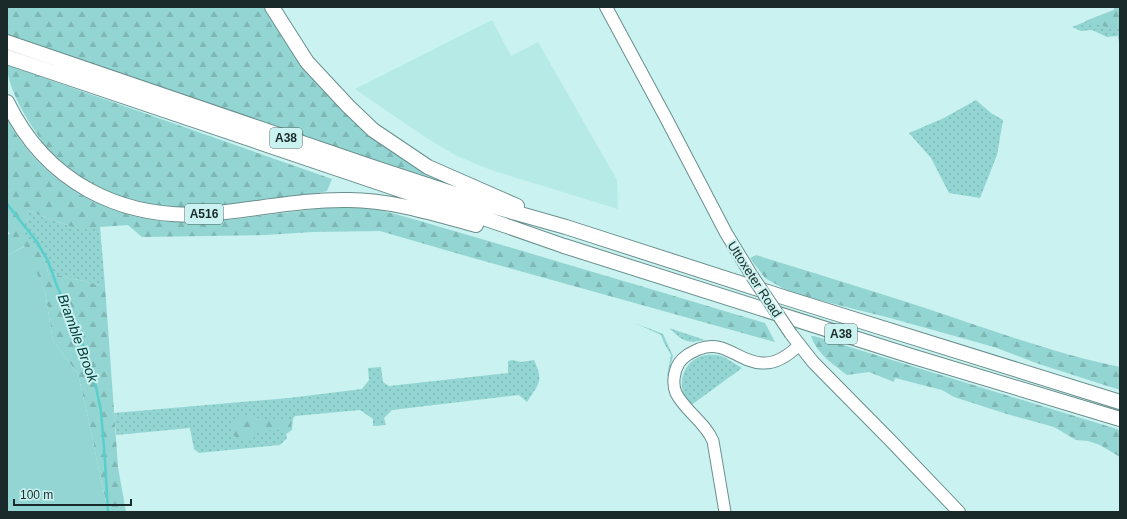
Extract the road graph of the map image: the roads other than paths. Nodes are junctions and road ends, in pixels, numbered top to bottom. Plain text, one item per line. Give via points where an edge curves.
1 (272, 7) edge
2 (606, 7) edge
3 (7, 42) edge
4 (7, 57) edge
5 (7, 102) edge
6 (566, 228) junction
7 (564, 246) junction
8 (799, 345) junction
9 (1120, 402) edge
10 (1120, 419) edge
11 (725, 512) edge
12 (959, 512) edge

1 - 6 highway via 307,62 373,130 428,167
2 - 8 main road, Uttoxeter Road, bridge via 739,256
3 - 6 highway, A38 via 387,172
4 - 7 highway, A38
5 - 7 highway, A516 via 23,130 54,165 84,188 129,207 160,213 192,214 320,200 362,200 386,203
6 - 9 highway, A38
7 - 10 highway, A38
8 - 11 street via 775,361 761,363 724,348 709,346 687,355 677,368 676,392 713,441
8 - 12 main road, Uttoxeter Road

